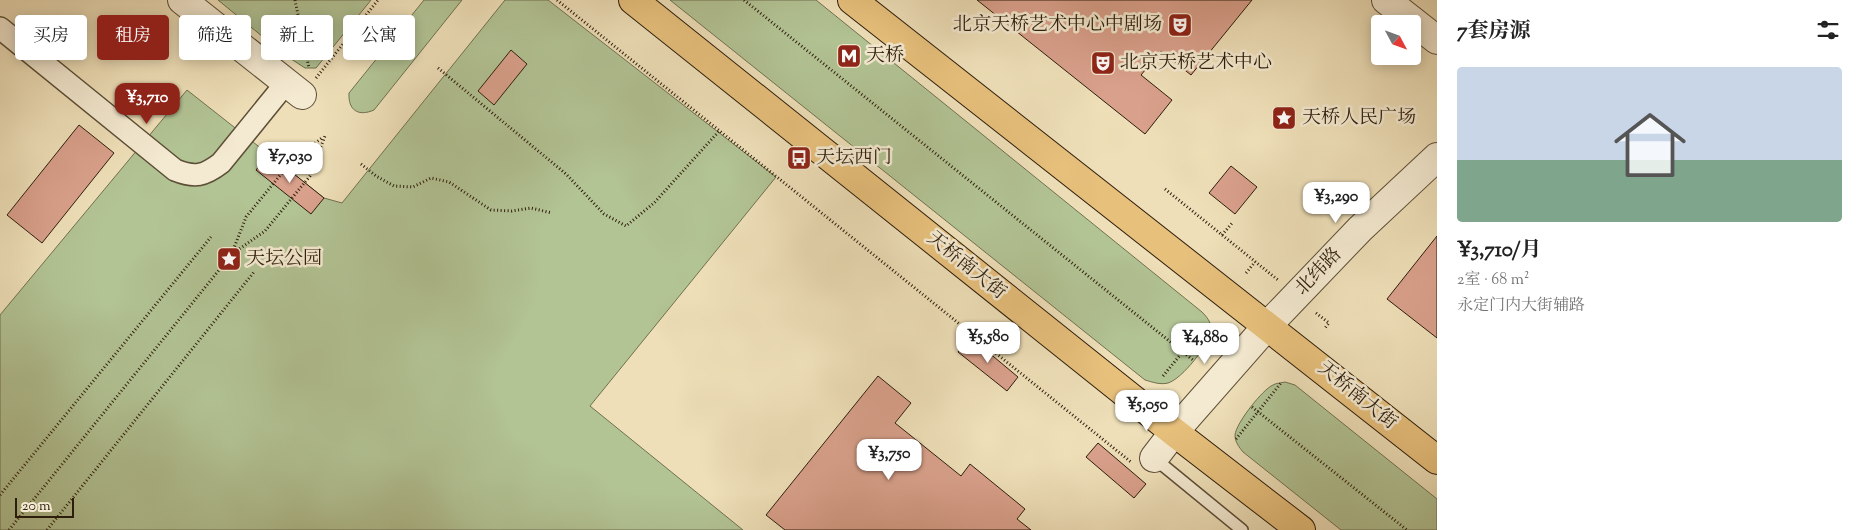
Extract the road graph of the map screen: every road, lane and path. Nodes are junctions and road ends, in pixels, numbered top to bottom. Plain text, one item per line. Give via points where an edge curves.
1 (182, 0) edge
2 (294, 0) edge
3 (378, 0) edge
4 (557, 0) edge
5 (633, 0) edge
6 (744, 0) edge
7 (852, 0) edge
8 (1386, 0) edge
9 (0, 28) edge
10 (1437, 40) edge
11 (309, 68) dead end
12 (438, 68) dead end
13 (294, 89) junction
14 (720, 130) junction
15 (1437, 157) edge
16 (360, 164) dead end
17 (1165, 189) dead end
18 (552, 213) dead end
19 (1232, 222) dead end
20 (1222, 235) junction
21 (211, 237) dead end
22 (232, 254) junction
23 (1255, 262) junction
24 (254, 272) dead end
25 (1246, 273) dead end
26 (1278, 280) dead end
27 (1316, 313) dead end
28 (1207, 322) dead end
29 (1268, 325) junction
30 (1325, 328) dead end
31 (1182, 352) junction
32 (1193, 360) dead end
33 (1163, 376) dead end
34 (1281, 383) dead end
35 (1252, 407) dead end
36 (1258, 412) junction
37 (1174, 432) junction
38 (1236, 439) dead end
39 (1143, 460) junction
40 (1437, 460) edge
41 (0, 495) edge
42 (9, 530) edge
43 (47, 530) edge
44 (1242, 530) edge
45 (1301, 530) edge
46 (1407, 530) edge

1 - 13 street
2 - 11 path
3 - 13 path
4 - 14 path
5 - 37 main road, 天桥南大街
6 - 31 path
7 - 29 main road, 天桥南大街
8 - 10 street
9 - 13 street via 183,174 209,172
12 - 14 path via 566,174 604,214 626,226 654,203
14 - 39 path
15 - 29 street, 北纬路 via 1360,229
16 - 18 path via 394,186 413,187 431,178 449,182 491,210 530,208
17 - 20 path
19 - 20 path
20 - 23 path
21 - 41 path
22 - 22 path via 265,232 310,176 325,136 290,162 246,217
22 - 42 path
23 - 25 path
23 - 26 path
24 - 43 path
27 - 30 path via 1329,323
28 - 31 path
29 - 37 street, 北纬路
29 - 40 main road, 天桥南大街
31 - 32 path
31 - 33 path
34 - 36 path
35 - 36 path
36 - 38 path
36 - 46 path
37 - 39 street, 北纬路
37 - 45 main road, 天桥南大街
39 - 44 lane

